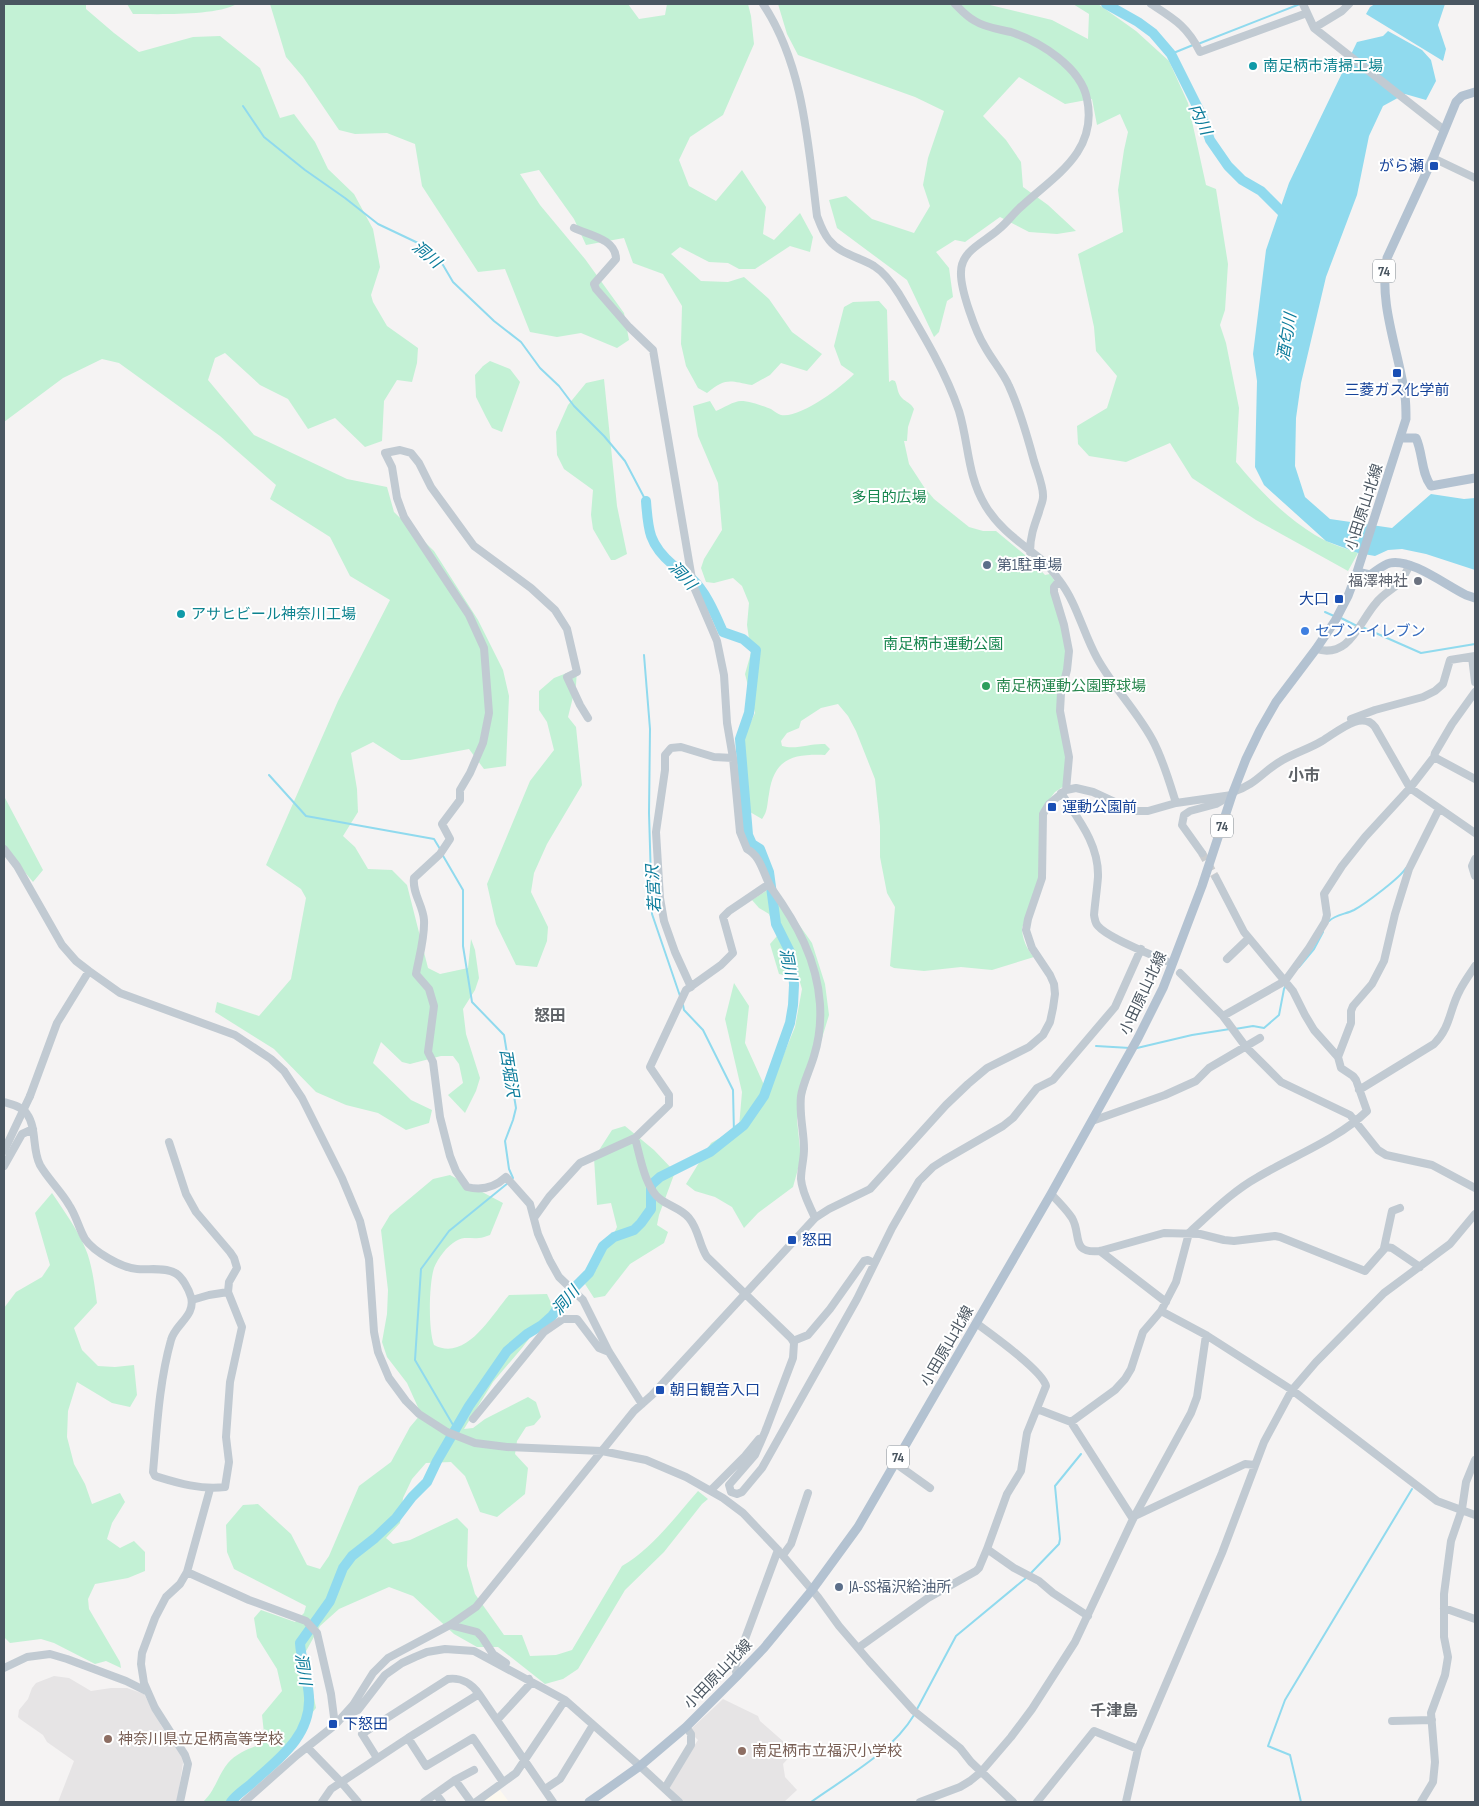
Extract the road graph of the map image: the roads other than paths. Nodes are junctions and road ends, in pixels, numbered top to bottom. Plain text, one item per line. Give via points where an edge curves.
1 (763, 4) edge
2 (955, 4) edge
3 (1151, 4) edge
4 (1303, 4) edge
5 (1349, 4) edge
6 (1307, 13) junction
7 (1315, 27) junction
8 (1474, 91) edge
9 (1444, 130) junction
10 (1433, 158) junction
11 (1475, 178) edge
12 (574, 228) dead end
13 (1401, 438) junction
14 (1475, 478) edge
15 (1030, 552) junction
16 (1410, 565) junction
17 (1357, 572) junction
18 (1059, 581) junction
19 (1475, 598) edge
20 (1316, 649) junction
21 (1474, 656) edge
22 (1475, 682) edge
23 (1475, 692) edge
24 (588, 718) dead end
25 (1339, 729) junction
26 (733, 758) junction
27 (1434, 758) junction
28 (1475, 779) edge
29 (1410, 788) junction
30 (1064, 792) junction
31 (1232, 794) junction
32 (1176, 803) junction
33 (1439, 809) junction
34 (1475, 834) edge
35 (4, 849) edge
36 (1202, 853) tunnel mouth
37 (1475, 860) edge
38 (1475, 876) edge
39 (1216, 878) tunnel mouth
40 (769, 884) junction
41 (1248, 938) junction
42 (1141, 949) junction
43 (1227, 958) dead end
44 (1166, 961) dead end
45 (1475, 966) edge
46 (89, 971) junction
47 (1180, 973) dead end
48 (1284, 981) junction
49 (691, 987) junction
50 (1223, 1016) junction
51 (1260, 1038) dead end
52 (1246, 1047) junction
53 (1338, 1057) junction
54 (1359, 1090) junction
55 (4, 1102) edge
56 (1092, 1120) junction
57 (1354, 1121) junction
58 (33, 1129) junction
59 (635, 1138) junction
60 (169, 1142) dead end
61 (4, 1151) edge
62 (4, 1166) edge
63 (1475, 1188) edge
64 (1051, 1194) junction
65 (1400, 1208) dead end
66 (1475, 1214) edge
67 (534, 1218) junction
68 (815, 1218) junction
69 (1189, 1233) junction
70 (1384, 1248) junction
71 (1100, 1251) junction
72 (874, 1263) junction
73 (1420, 1267) junction
74 (228, 1292) junction
75 (744, 1295) junction
76 (192, 1300) junction
77 (1166, 1302) junction
78 (1161, 1311) junction
79 (976, 1323) junction
80 (1206, 1335) junction
81 (793, 1341) junction
82 (609, 1352) junction
83 (1292, 1390) junction
84 (642, 1404) junction
85 (1037, 1409) junction
86 (473, 1420) dead end
87 (1071, 1422) junction
88 (765, 1432) junction
89 (602, 1451) junction
90 (1475, 1460) edge
91 (895, 1463) junction
92 (1256, 1465) junction
93 (930, 1488) dead end
94 (210, 1489) junction
95 (714, 1492) junction
96 (808, 1493) dead end
97 (1462, 1510) junction
98 (1475, 1515) edge
99 (1134, 1518) junction
100 (986, 1549) junction
101 (780, 1552) junction
102 (187, 1572) junction
103 (812, 1590) junction
104 (1444, 1608) junction
105 (1088, 1616) junction
106 (1475, 1619) edge
107 (450, 1625) junction
108 (858, 1648) junction
109 (4, 1668) edge
110 (737, 1676) junction
111 (531, 1683) junction
112 (146, 1691) junction
113 (479, 1694) junction
114 (564, 1700) junction
115 (342, 1717) junction
116 (497, 1720) junction
117 (1432, 1720) junction
118 (1392, 1721) dead end
119 (335, 1725) junction
120 (593, 1725) junction
121 (686, 1727) junction
122 (408, 1738) junction
123 (307, 1747) junction
124 (1138, 1749) junction
125 (378, 1758) junction
126 (525, 1760) junction
127 (640, 1766) junction
128 (474, 1770) dead end
129 (981, 1772) junction
130 (455, 1780) junction
131 (341, 1782) junction
132 (504, 1782) junction
133 (665, 1788) junction
134 (545, 1790) junction
135 (436, 1794) junction
136 (180, 1802) edge
137 (245, 1802) edge
138 (323, 1802) edge
139 (358, 1802) edge
140 (424, 1802) edge
141 (442, 1802) edge
142 (471, 1802) edge
143 (476, 1802) edge
144 (553, 1802) edge
145 (590, 1802) edge
146 (679, 1802) edge
147 (920, 1802) edge
148 (1013, 1802) edge
149 (1037, 1802) edge
150 (1126, 1802) edge
151 (1421, 1802) edge

1 - 15 street via 777,26 795,75 817,216 822,230 837,248 872,265 895,288 952,390 970,471 980,496 999,524
2 - 15 street via 976,22 1025,38 1052,53 1077,77 1086,92 1089,109 1084,139 1068,166 1022,205 999,230 969,252 961,266 963,286 976,325 984,346 1008,384 1040,482 1043,497 1030,539
3 - 6 street via 1182,24 1200,52
4 - 6 street
5 - 7 street
6 - 7 street
7 - 9 street
8 - 9 main road, 小田原山北線 / 74 via 1456,102
9 - 10 main road, 小田原山北線 / 74
10 - 11 street
10 - 13 main road, 小田原山北線 / 74 via 1387,258 1384,274 1385,299 1406,397 1406,420
12 - 26 street via 613,247 616,259 594,284 629,327 653,350 693,585 714,632 724,675
13 - 14 main road via 1416,438 1430,486
13 - 17 main road, 小田原山北線 / 74
15 - 18 street via 1043,561
16 - 17 main road via 1393,562 1370,574
16 - 19 main road
16 - 20 street via 1399,583 1374,604 1353,637 1334,651
17 - 20 main road, 小田原山北線 / 74 via 1337,617
18 - 30 street via 1054,592 1069,651 1060,703 1069,757
18 - 32 street via 1111,683 1152,739
20 - 31 main road, 小田原山北線 / 74 via 1276,702
21 - 22 street
21 - 25 street via 1450,660 1443,684 1430,694 1364,713 1344,722
23 - 27 street via 1452,724
24 - 67 street via 567,677 577,672 567,629 555,610 474,546 410,453 400,450 386,453 404,517 469,615 484,648 487,675 489,713 483,743 460,790 460,800 442,824 450,839 440,854 414,878 413,886 424,919 416,974 428,989 434,1006 428,1052 433,1062 440,1117 450,1156 463,1183 481,1190 506,1177 530,1204
25 - 29 street via 1361,720 1372,723
25 - 31 street via 1280,761 1247,788
26 - 40 street via 740,832 747,849 756,853
26 - 49 street via 714,757 681,747 671,748 665,755 656,832 660,898 666,929
27 - 28 street
27 - 29 street
29 - 33 street
29 - 48 street via 1337,873 1324,894 1325,922
30 - 32 street via 1076,788 1094,792 1134,811
30 - 42 street via 1092,842 1097,859 1095,921 1109,934
30 - 68 street via 1049,804 1043,814 1042,878 1026,930 1032,948 1054,984 1050,1022 1043,1035 1029,1047 987,1068 968,1084 870,1189
31 - 32 street
31 - 36 street via 1216,804 1184,815 1182,825
31 - 56 main road, 小田原山北線 / 74 via 1167,979
33 - 34 street
33 - 53 street via 1409,869 1384,961 1372,984 1352,1006 1351,1023
35 - 46 street via 62,945
37 - 38 street via 1472,869
39 - 41 street
40 - 49 street via 723,917 733,953
40 - 68 street via 799,930 811,959 820,1005 815,1055 801,1095 800,1116 804,1149 801,1179 803,1192
41 - 43 street
41 - 48 street
42 - 44 street
42 - 72 street via 1115,1007 1053,1080 1037,1088 1003,1126 933,1167 919,1181
45 - 54 street via 1460,988 1442,1036
46 - 61 street, bridge via 57,1023 30,1096
46 - 89 street via 120,993 235,1035 284,1071 302,1098 360,1221 369,1259 378,1352 389,1378 419,1414 475,1443
47 - 50 street
48 - 50 street
48 - 53 street via 1314,1030
49 - 59 street via 686,990 650,1067 669,1096 669,1105
50 - 52 street
51 - 52 street
52 - 56 street via 1210,1068 1196,1081
52 - 57 street via 1281,1082 1345,1112
53 - 54 street via 1341,1068 1353,1076
54 - 57 street via 1366,1110
55 - 58 street via 27,1113
56 - 64 main road, 小田原山北線 / 74
57 - 63 street via 1386,1155 1432,1165
57 - 69 street via 1236,1191
58 - 62 street via 22,1134
58 - 76 street via 39,1164 70,1206 86,1240 107,1257 128,1267 177,1273
59 - 67 street via 580,1162
59 - 75 street via 652,1193 689,1217 707,1258
60 - 74 street via 186,1194 196,1212 234,1258 237,1268 229,1282
64 - 71 street via 1073,1220 1081,1247 1090,1252
64 - 79 main road, 小田原山北線 / 74
65 - 70 street via 1392,1211
66 - 73 street via 1450,1244
67 - 82 street via 550,1261 559,1277 583,1300
68 - 75 street
69 - 70 street via 1234,1241 1280,1236 1365,1271
69 - 71 street via 1155,1234
69 - 77 street via 1176,1282
70 - 73 street via 1392,1248
71 - 77 street
72 - 81 street via 864,1261 808,1335
72 - 88 street via 762,1468 742,1492 731,1492 729,1486 755,1455
73 - 83 street via 1377,1299
74 - 76 street
74 - 94 street via 242,1327 230,1390 226,1437 229,1462 225,1487
75 - 81 street
75 - 84 street
76 - 94 street via 188,1317 173,1332 168,1349 159,1399 153,1472 155,1476 180,1484
77 - 78 street
78 - 80 street
78 - 87 street via 1143,1332 1125,1379
79 - 85 street via 1042,1376 1046,1386
79 - 91 main road, 小田原山北線 / 74
80 - 83 street
80 - 99 street via 1197,1397 1191,1413
81 - 88 street via 793,1358
82 - 84 street
82 - 86 street via 599,1348 577,1319 562,1319 544,1332
83 - 92 street via 1264,1442
83 - 97 street via 1437,1500
84 - 89 street
85 - 87 street
85 - 100 street via 1027,1433 1021,1471 1007,1494
87 - 99 street
88 - 95 street
89 - 95 street via 659,1464
89 - 107 street via 480,1602
90 - 97 street via 1466,1482
91 - 93 street
91 - 103 main road, 小田原山北線 / 74 via 858,1527
92 - 99 street via 1245,1464
92 - 124 street
94 - 102 street
95 - 101 street via 731,1503
96 - 101 street via 792,1544
97 - 98 street
97 - 104 street via 1451,1541
99 - 105 street
100 - 105 street
100 - 108 street via 976,1571 928,1598
101 - 103 street
101 - 110 street via 739,1655 735,1667
102 - 112 street via 166,1597 142,1653
102 - 119 street via 306,1621 313,1628 317,1633
103 - 108 street
103 - 110 main road, 小田原山北線 / 74
104 - 106 street
104 - 117 street via 1448,1658 1431,1713
105 - 129 street via 1032,1710
107 - 111 street via 477,1632 498,1658 524,1673
107 - 115 street via 388,1658 372,1673
108 - 129 street via 916,1713 960,1748
109 - 112 street via 27,1657 50,1654
110 - 121 main road, 小田原山北線 / 74
111 - 114 street
111 - 115 street via 474,1651 444,1649 402,1663 385,1675 358,1710
111 - 116 street
112 - 136 street via 188,1764
113 - 116 street
113 - 122 street
113 - 125 street via 466,1682 448,1679 362,1734
114 - 120 street
114 - 126 street
115 - 119 street
116 - 126 street
117 - 118 street
117 - 151 street via 1433,1782
119 - 123 street
120 - 127 street
120 - 134 street via 560,1779
121 - 127 main road, 小田原山北線 / 74
121 - 133 street via 691,1734 691,1745
122 - 125 street
122 - 132 street via 426,1766 473,1738
123 - 131 street
123 - 137 street
124 - 149 street via 1094,1731
124 - 150 street
125 - 131 street
126 - 132 street
126 - 134 street
127 - 133 street
127 - 145 main road, 小田原山北線 / 74
128 - 130 street
129 - 147 street via 960,1788
129 - 148 street
130 - 135 street
130 - 142 street
131 - 138 street via 331,1789
131 - 139 street
132 - 143 street
133 - 146 street
134 - 144 street
135 - 140 street
135 - 141 street

